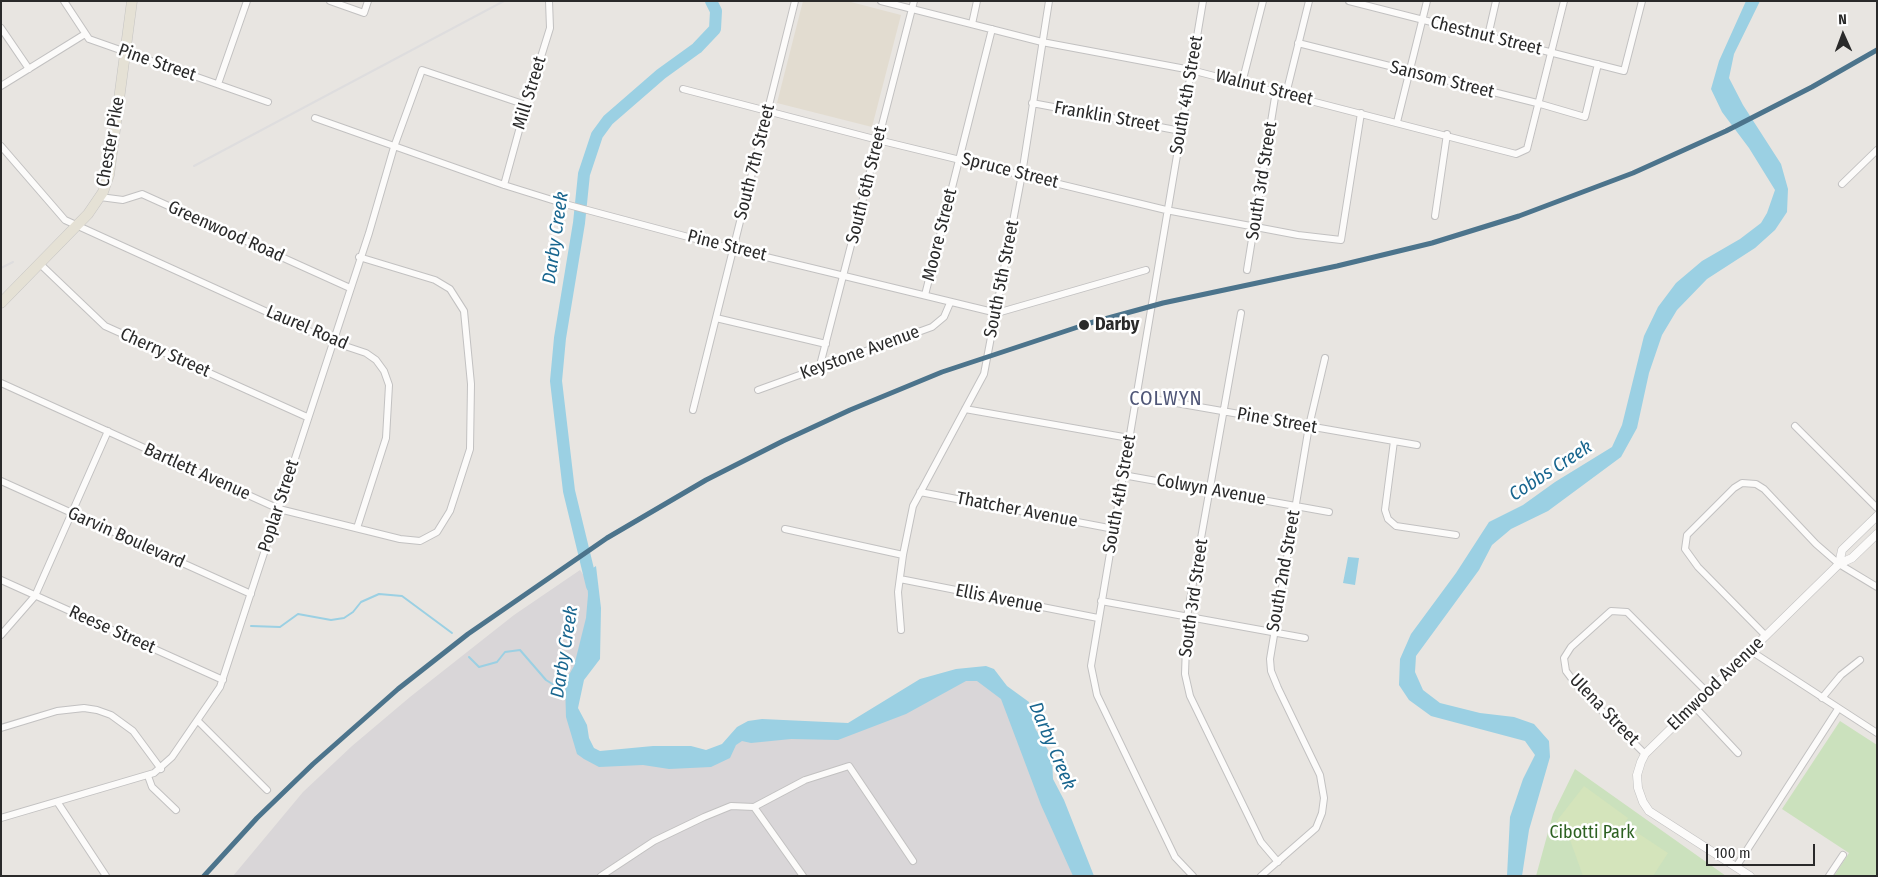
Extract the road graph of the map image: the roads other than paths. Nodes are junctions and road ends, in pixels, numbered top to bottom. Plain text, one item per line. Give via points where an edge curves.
1 (64, 1) edge
2 (132, 1) edge
3 (247, 1) edge
4 (330, 1) edge
5 (368, 1) edge
6 (548, 1) edge
7 (795, 1) edge
8 (881, 1) edge
9 (914, 1) edge
10 (977, 1) edge
11 (1049, 1) edge
12 (1203, 1) edge
13 (1263, 1) edge
14 (1309, 1) edge
15 (1349, 1) edge
16 (1427, 1) edge
17 (1496, 1) edge
18 (1564, 1) edge
19 (1642, 1) edge
20 (912, 9) junction
21 (1422, 20) junction
22 (972, 24) junction
23 (1, 28) edge
24 (992, 29) junction
25 (85, 34) junction
26 (1488, 36) junction
27 (1042, 42) junction
28 (1298, 43) junction
29 (125, 52) junction
30 (1552, 52) junction
31 (1598, 64) junction
32 (29, 69) junction
33 (1191, 70) junction
34 (1409, 72) junction
35 (1242, 83) junction
36 (218, 84) junction
37 (1, 86) edge
38 (683, 89) dead end
39 (1276, 91) junction
40 (1286, 94) junction
41 (268, 102) dead end
42 (1032, 103) junction
43 (1537, 103) junction
44 (526, 105) junction
45 (768, 110) junction
46 (1361, 113) junction
47 (315, 118) dead end
48 (1397, 122) junction
49 (1181, 131) junction
50 (1447, 134) junction
51 (878, 140) junction
52 (1, 146) edge
53 (394, 146) junction
54 (1877, 150) edge
55 (960, 158) junction
56 (1022, 174) junction
57 (1842, 184) dead end
58 (504, 185) junction
59 (100, 197) junction
60 (1166, 210) junction
61 (1435, 216) dead end
62 (76, 225) junction
63 (1254, 226) junction
64 (733, 249) junction
65 (360, 258) junction
66 (40, 264) junction
67 (1146, 270) dead end
68 (1247, 270) dead end
69 (844, 274) junction
70 (350, 288) junction
71 (925, 296) junction
72 (950, 302) junction
73 (1, 303) edge
74 (997, 313) junction
75 (1241, 313) dead end
76 (716, 318) junction
77 (333, 342) junction
78 (826, 344) junction
79 (1325, 358) dead end
80 (819, 369) junction
81 (1, 383) edge
82 (758, 390) dead end
83 (1136, 396) junction
84 (965, 409) junction
85 (693, 410) dead end
86 (1222, 411) junction
87 (307, 417) junction
88 (1309, 426) junction
89 (1795, 426) dead end
90 (108, 432) junction
91 (1129, 438) junction
92 (1394, 441) junction
93 (1417, 445) dead end
94 (1123, 475) junction
95 (1, 481) edge
96 (1209, 490) junction
97 (920, 492) junction
98 (1296, 506) junction
99 (1877, 508) edge
100 (279, 509) junction
101 (1328, 512) dead end
102 (71, 513) junction
103 (1877, 516) edge
104 (357, 528) junction
105 (785, 529) dead end
106 (1114, 529) junction
107 (1877, 534) edge
108 (1456, 535) dead end
109 (902, 555) junction
110 (1839, 564) junction
111 (900, 579) junction
112 (1, 580) edge
113 (1877, 587) edge
114 (251, 594) junction
115 (35, 596) junction
116 (1101, 602) junction
117 (1187, 617) junction
118 (1098, 618) junction
119 (901, 630) dead end
120 (1274, 632) junction
121 (1, 635) edge
122 (1766, 636) junction
123 (1305, 638) dead end
124 (1751, 651) junction
125 (1860, 660) dead end
126 (223, 680) junction
127 (1708, 693) junction
128 (1822, 698) junction
129 (1694, 706) junction
130 (1838, 709) junction
131 (198, 721) junction
132 (1, 728) edge
133 (1877, 733) edge
134 (1738, 753) dead end
135 (1645, 754) junction
136 (161, 768) junction
137 (148, 776) junction
138 (267, 790) dead end
139 (58, 802) junction
140 (754, 807) junction
141 (176, 810) dead end
142 (1, 818) edge
143 (1843, 855) dead end
144 (913, 861) dead end
145 (1278, 862) junction
146 (1736, 867) junction
147 (106, 876) edge
148 (601, 876) edge
149 (803, 876) edge
150 (1193, 876) edge
151 (1261, 876) edge
152 (1750, 876) edge
153 (1829, 876) edge

1 - 25 street, Pine Street
2 - 29 main road, Chester Pike
3 - 36 street
4 - 5 street via 364,13
6 - 44 street, Mill Street via 550,28
7 - 45 street, South 7th Street
8 - 20 street, Walnut Street
9 - 20 street, South 6th Street
10 - 22 street
11 - 27 street, South 5th Street
12 - 33 street, South 4th Street
13 - 35 street
14 - 28 street
15 - 21 street, Chestnut Street
16 - 21 street
17 - 26 street
18 - 30 street
19 - 31 street, Chestnut Street via 1624,71
20 - 22 street, Walnut Street
20 - 51 street, South 6th Street
21 - 26 street, Chestnut Street
21 - 34 street
22 - 24 street, Walnut Street
23 - 32 street
24 - 27 street, Walnut Street
24 - 55 street, Moore Street
25 - 29 street, Pine Street via 89,39
25 - 32 street
26 - 30 street, Chestnut Street
27 - 33 street, Walnut Street
27 - 42 street, South 5th Street
28 - 34 street, Sansom Street
28 - 40 street
29 - 36 street, Pine Street
29 - 59 main road, Chester Pike via 109,175
30 - 31 street, Chestnut Street
30 - 43 street
31 - 43 street, Sansom Street via 1584,117
32 - 37 street
33 - 35 street, Walnut Street
33 - 49 street, South 4th Street
34 - 43 street, Sansom Street
34 - 48 street
35 - 39 street, Walnut Street
36 - 41 street, Pine Street
38 - 45 street, Spruce Street
39 - 40 street, Walnut Street
39 - 63 street, South 3rd Street
40 - 46 street, Walnut Street
42 - 49 street, Franklin Street
42 - 56 street, South 5th Street
43 - 50 street, Walnut Street via 1527,149 1516,154
44 - 53 street, Poplar Street via 422,70
44 - 58 street, Mill Street
45 - 51 street, Spruce Street
45 - 64 street, South 7th Street
46 - 48 street, Walnut Street
46 - 63 street, Spruce Street via 1341,240
47 - 53 street, Pine Street
48 - 50 street, Walnut Street
49 - 60 street, South 4th Street
50 - 61 street
51 - 55 street, Spruce Street
51 - 69 street, South 6th Street
52 - 62 street via 65,220
53 - 58 street, Pine Street
53 - 65 street, Poplar Street
54 - 57 street
55 - 56 street, Spruce Street
55 - 71 street, Moore Street
56 - 60 street, Spruce Street
56 - 74 street, South 5th Street
58 - 64 street, Pine Street
59 - 62 main road, Chester Pike
59 - 70 street, Greenwood Road via 122,200 142,194
60 - 63 street, Spruce Street
60 - 83 street, South 4th Street
62 - 66 main road, Chester Pike
62 - 77 street, Laurel Road
63 - 68 street, South 3rd Street
64 - 69 street, Pine Street
64 - 76 street, South 7th Street
65 - 70 street, Poplar Street
65 - 104 street, Bartlett Avenue via 435,280 450,289 464,310 471,384 470,449 453,502 437,532 420,541
66 - 73 main road, Chester Pike
66 - 87 street, Cherry Street via 105,326
67 - 74 street, Pine Street
69 - 71 street, Pine Street
69 - 78 street, South 6th Street
70 - 77 street, Poplar Street
71 - 72 street, Pine Street
72 - 74 street, Pine Street
72 - 80 street, Keystone Avenue via 944,317 932,328
74 - 84 street, South 5th Street via 984,374
75 - 86 street, South 3rd Street
76 - 78 street
76 - 85 street, South 7th Street
77 - 87 street, Poplar Street
77 - 104 street, Laurel Road via 366,353 376,360 389,385 386,438
78 - 80 street, South 6th Street
79 - 88 street, South 2nd Street
80 - 82 street, Keystone Avenue
81 - 90 street, Bartlett Avenue
83 - 86 street, Pine Street
83 - 91 street, South 4th Street
84 - 91 street
84 - 97 street, South 5th Street
86 - 88 street, Pine Street
86 - 96 street, South 3rd Street
87 - 100 street, Poplar Street
88 - 92 street, Pine Street
88 - 98 street, South 2nd Street
89 - 99 street
90 - 100 street, Bartlett Avenue
90 - 102 street
91 - 94 street, South 4th Street
92 - 93 street, Pine Street
92 - 108 street via 1385,510 1388,519 1396,526
94 - 96 street, Colwyn Avenue
94 - 106 street, South 4th Street
95 - 102 street, Garvin Boulevard
96 - 98 street, Colwyn Avenue
96 - 117 street, South 3rd Street
97 - 106 street, Thatcher Avenue
97 - 109 street, South 5th Street via 913,506
98 - 101 street, Colwyn Avenue
98 - 120 street, South 2nd Street
100 - 104 street, Bartlett Avenue
100 - 114 street, Poplar Street
102 - 114 street, Garvin Boulevard
102 - 115 street
103 - 110 street, Elmwood Avenue via 1842,550
105 - 109 street
106 - 116 street, South 4th Street
107 - 110 street, Elmwood Avenue via 1852,558
109 - 111 street, South 5th Street
110 - 113 street
110 - 122 street, Elmwood Avenue
110 - 122 street via 1764,489 1746,483 1734,488 1687,535 1685,548 1688,556
111 - 118 street, Ellis Avenue
111 - 119 street, South 5th Street via 898,606
112 - 115 street, Reese Street
114 - 126 street, Poplar Street
115 - 121 street
115 - 126 street, Reese Street
116 - 117 street
116 - 118 street, South 4th Street
117 - 120 street
117 - 145 street, South 3rd Street via 1185,674 1190,696 1261,842
118 - 150 street, South 4th Street via 1091,666 1097,696 1175,856
120 - 123 street
120 - 145 street, South 2nd Street via 1270,658 1273,678 1320,775 1324,798 1319,821 1311,834
122 - 124 street, Elmwood Avenue
124 - 127 street, Elmwood Avenue
124 - 128 street
125 - 128 street via 1841,675
126 - 131 street, Poplar Street
127 - 129 street, Elmwood Avenue
127 - 135 street, Ulena Street via 1627,612 1615,610 1605,615 1571,647 1564,658 1564,665 1578,687
128 - 130 street
129 - 134 street
129 - 135 street, Elmwood Avenue
130 - 133 street
130 - 146 street
131 - 136 street, Poplar Street
131 - 138 street
132 - 136 street via 57,711 97,710 111,715 133,731
135 - 146 street, Elmwood Avenue via 1637,775 1638,788 1649,811
136 - 137 street, Poplar Street
137 - 139 street, Poplar Street
137 - 141 street via 152,787
139 - 142 street, Poplar Street
139 - 147 street
140 - 144 street via 805,780 849,766
140 - 148 street via 731,806 704,817 654,841
140 - 149 street
143 - 153 street
145 - 151 street, South 2nd Street
146 - 152 street, Elmwood Avenue

